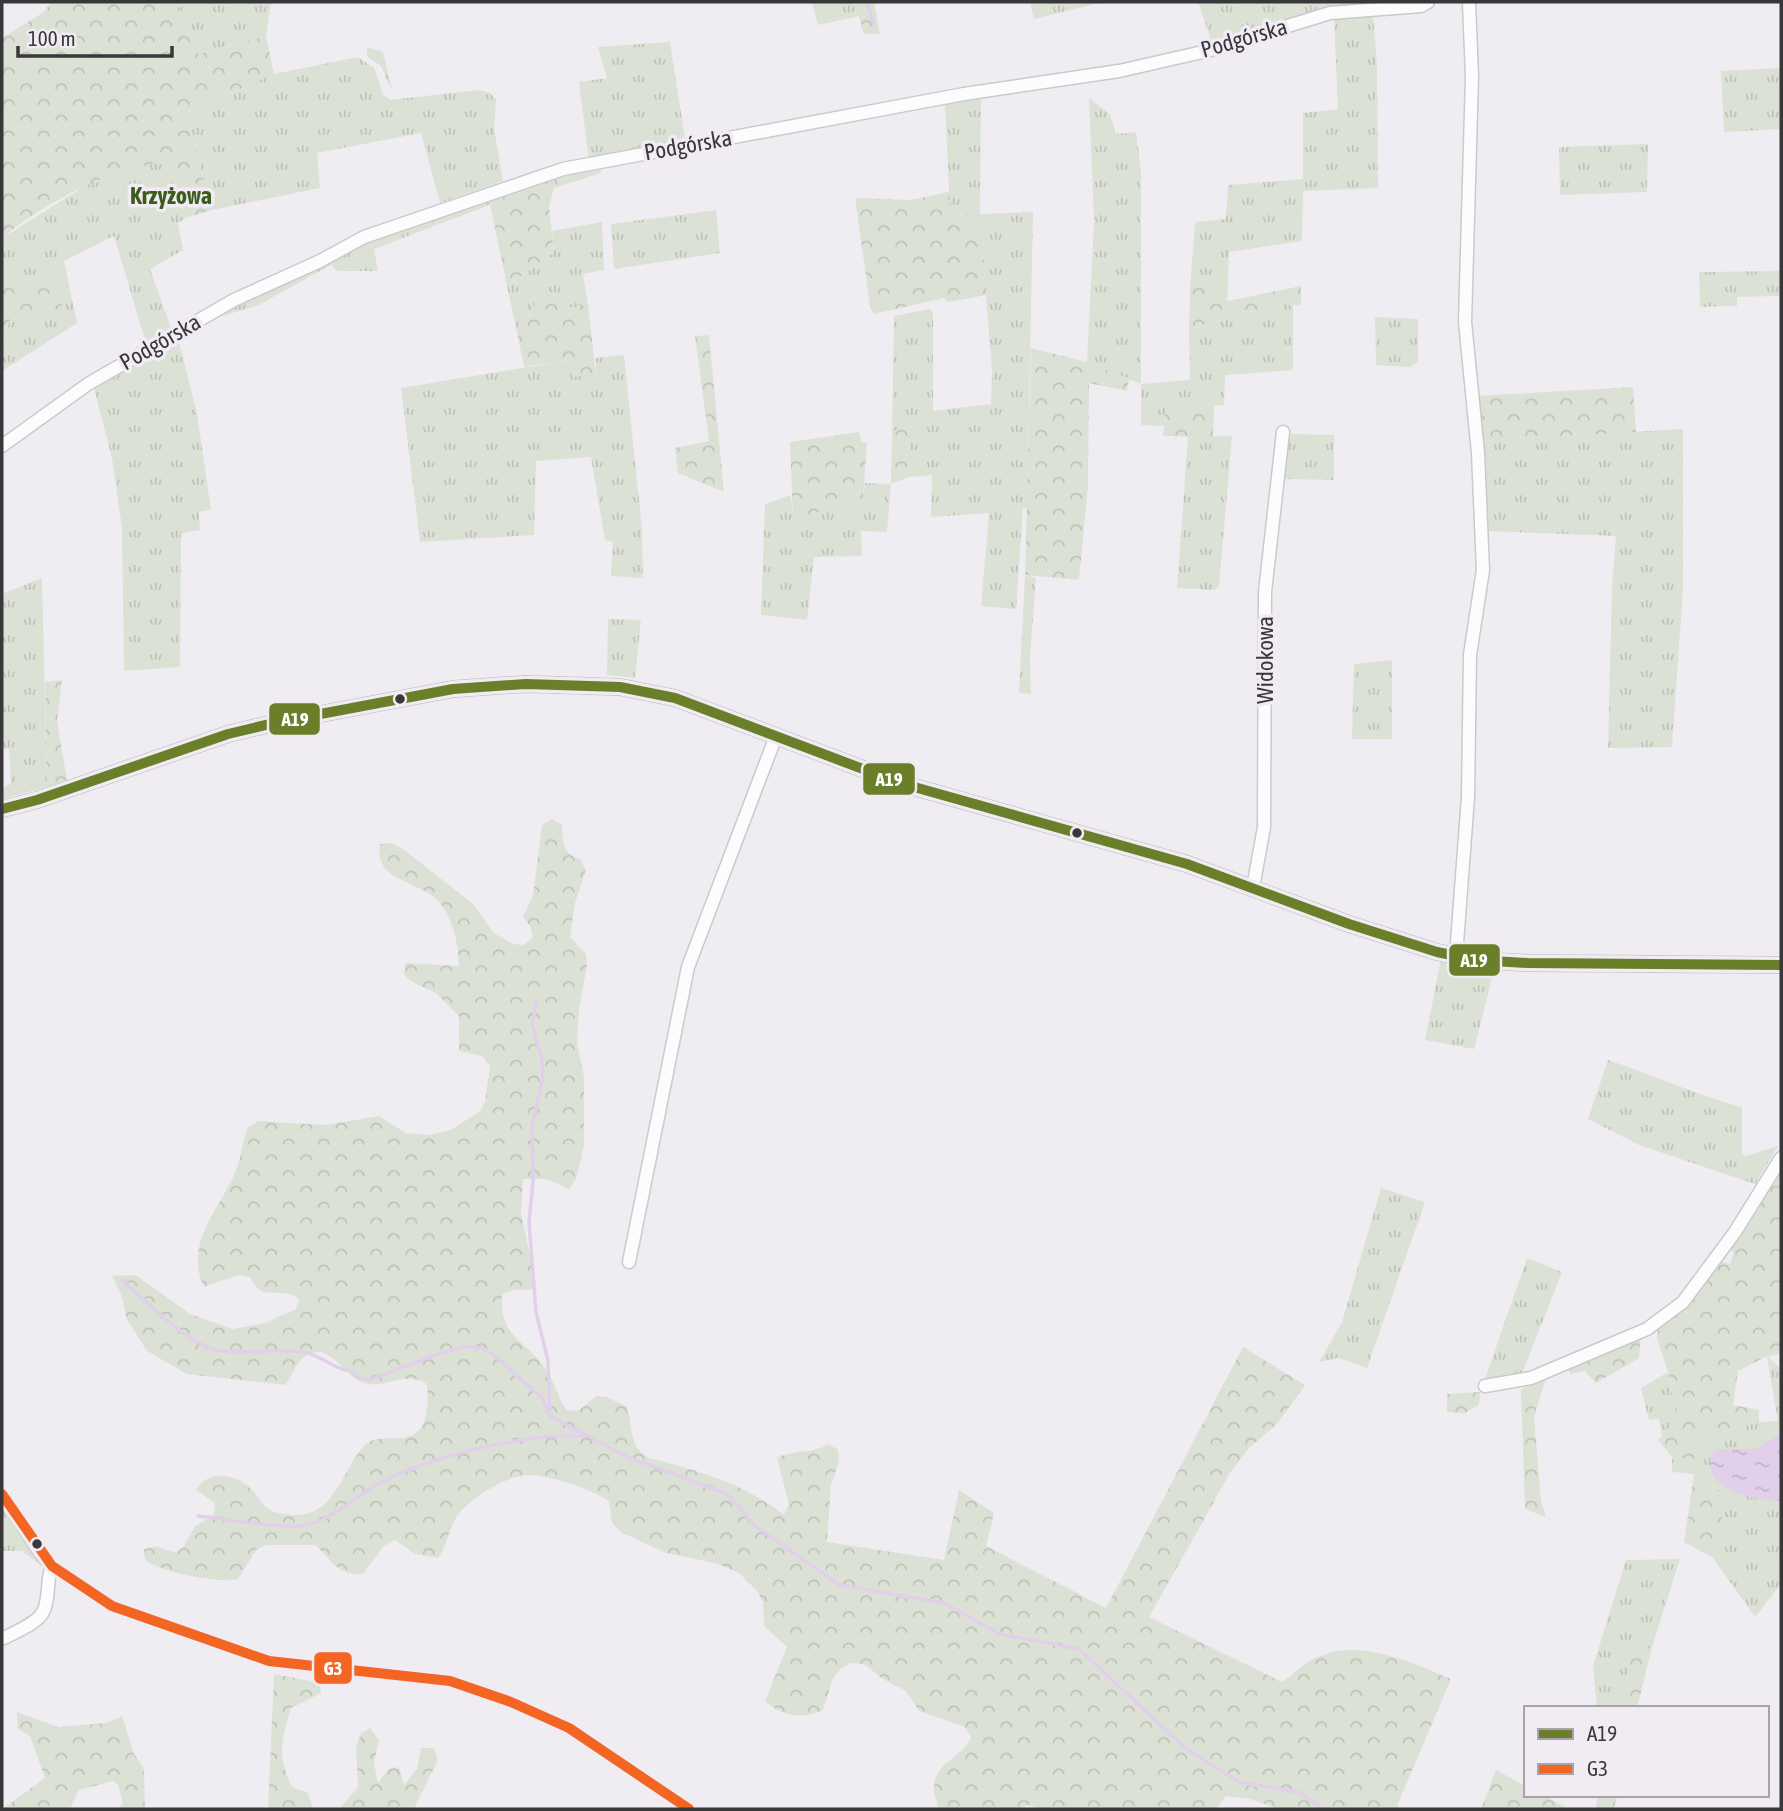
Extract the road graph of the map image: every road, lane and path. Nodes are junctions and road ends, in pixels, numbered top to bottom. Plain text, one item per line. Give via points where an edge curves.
1 (1428, 2) edge
2 (1469, 2) edge
3 (1283, 432) dead end
4 (2, 446) edge
5 (776, 736) junction
6 (2, 809) edge
7 (1254, 888) junction
8 (1456, 956) junction
9 (1781, 965) edge
10 (1781, 1158) edge
11 (629, 1262) dead end
12 (1485, 1386) dead end
13 (2, 1494) edge
14 (52, 1566) junction
15 (4, 1638) dead end
16 (690, 1809) edge

1 - 4 street, Podgórska via 1330,13 1119,72 964,94 563,169 364,237 234,300 99,377
2 - 8 street via 1472,76 1465,322 1479,465 1483,570 1469,655 1468,797
3 - 7 street, Widokowa via 1265,592 1264,827
5 - 6 street via 675,698 626,688 472,687 228,734
5 - 7 street via 901,783 1187,864
5 - 11 street via 688,967
7 - 8 street via 1349,924
8 - 9 street via 1528,963
10 - 12 street via 1684,1302 1647,1329 1531,1378
13 - 14 street
14 - 15 street via 44,1610
14 - 16 street via 112,1606 269,1661 450,1681 511,1702 569,1728

